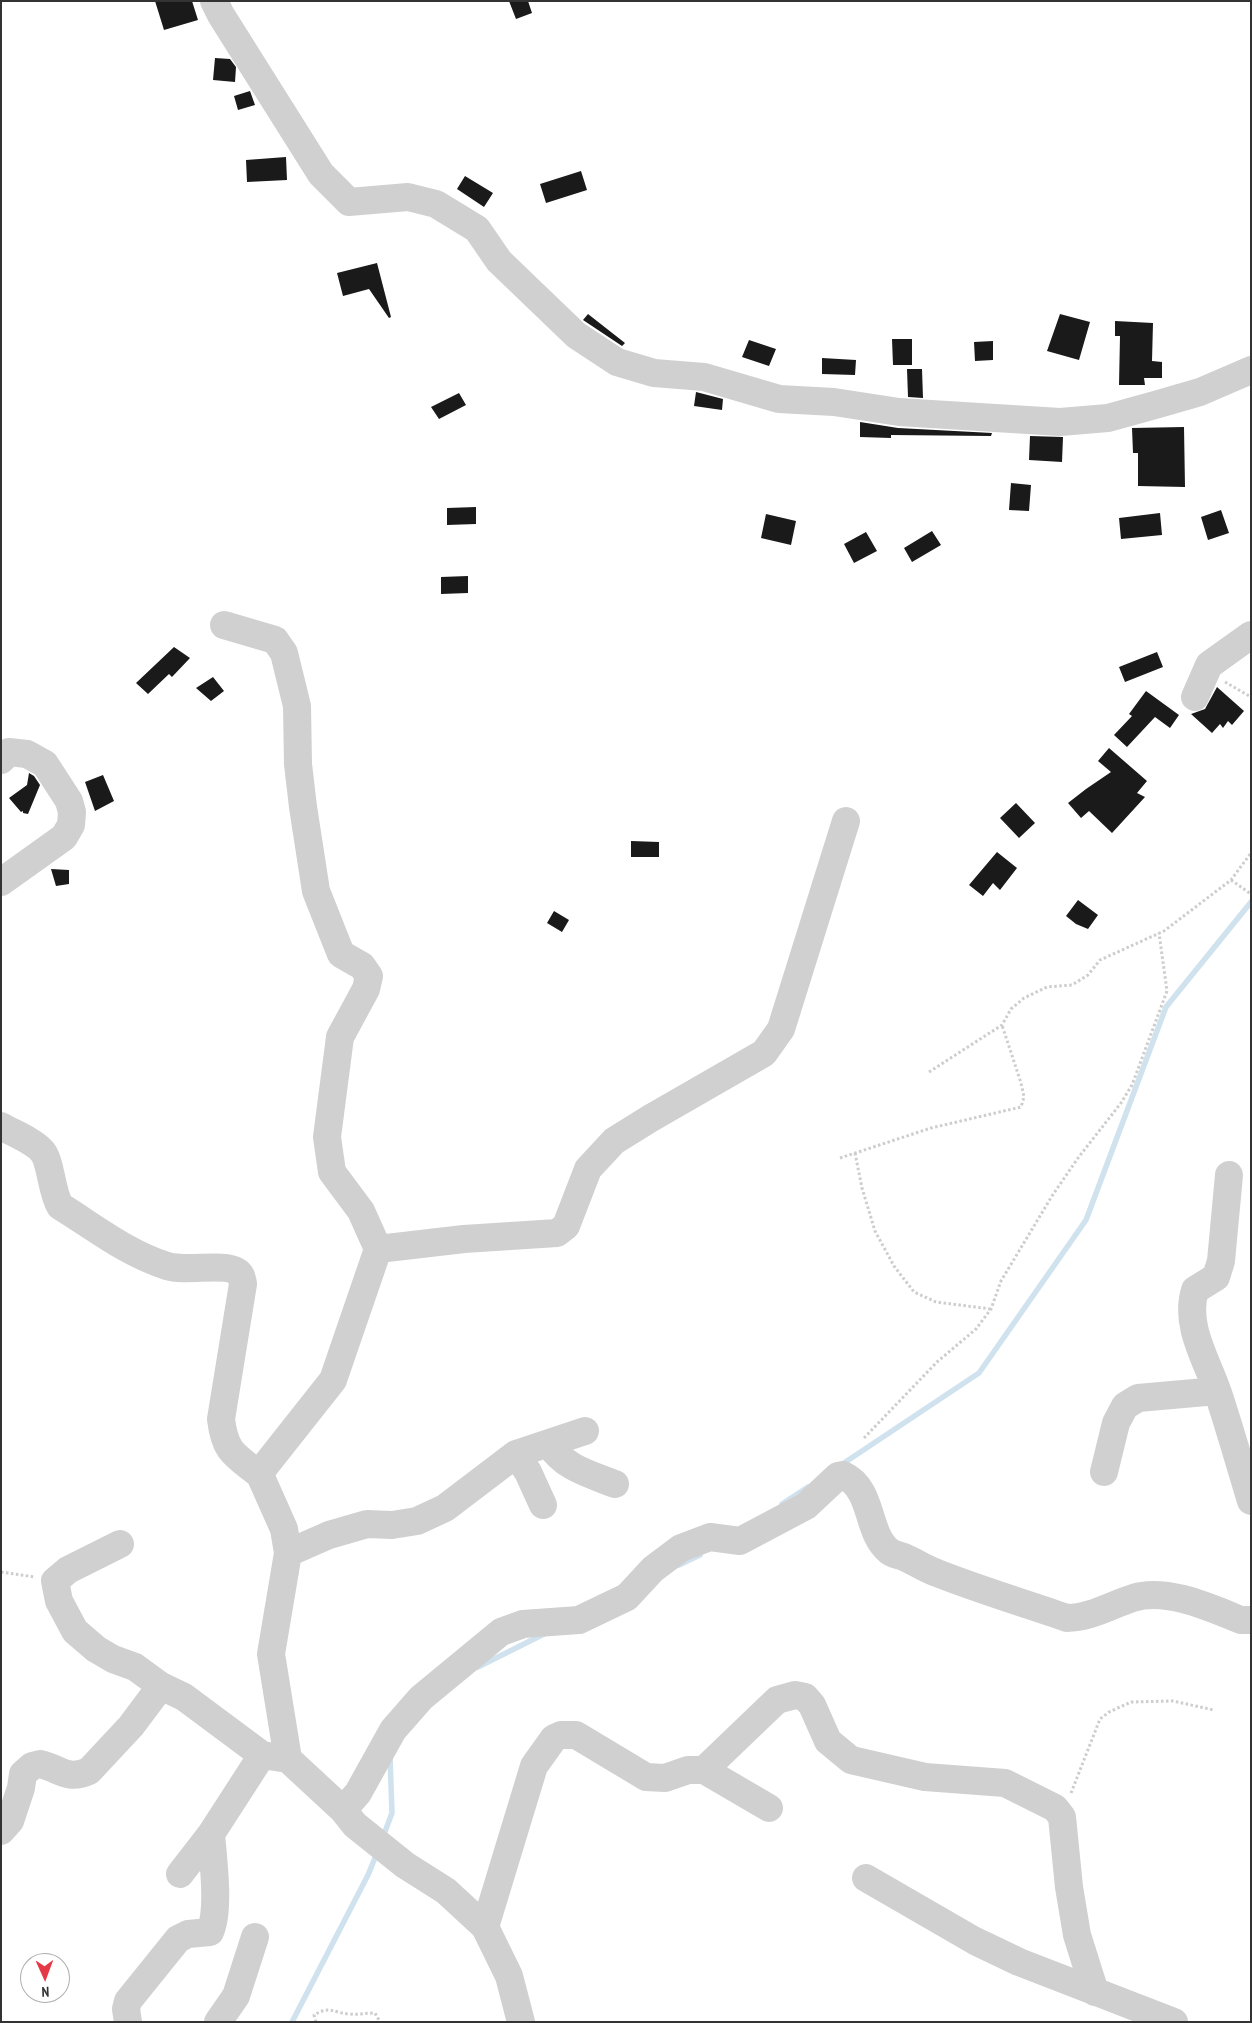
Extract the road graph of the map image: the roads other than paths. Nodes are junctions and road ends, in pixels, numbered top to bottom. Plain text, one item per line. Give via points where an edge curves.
1 (214, 1) edge
2 (1251, 370) edge
3 (224, 625) dead end
4 (1251, 635) edge
5 (1195, 697) dead end
6 (1, 760) edge
7 (846, 821) dead end
8 (1, 882) edge
9 (1, 1126) edge
10 (1229, 1175) dead end
11 (378, 1249) junction
12 (1217, 1391) junction
13 (585, 1431) dead end
14 (549, 1444) junction
15 (516, 1454) junction
16 (1104, 1472) dead end
17 (260, 1475) junction
18 (615, 1484) dead end
19 (1251, 1501) edge
20 (543, 1505) dead end
21 (120, 1544) dead end
22 (288, 1553) junction
23 (1251, 1620) edge
24 (161, 1686) junction
25 (275, 1757) junction
26 (704, 1770) junction
27 (769, 1808) dead end
28 (349, 1818) junction
29 (1, 1831) edge
30 (211, 1834) junction
31 (180, 1874) dead end
32 (866, 1878) dead end
33 (485, 1927) junction
34 (256, 1937) dead end
35 (1095, 1992) junction
36 (128, 2022) edge
37 (218, 2022) edge
38 (520, 2022) edge
39 (1174, 2022) edge

1 - 2 street via 321,174 348,202 408,197 436,204 477,229 499,261 576,335 618,362 654,373 704,378 779,400 834,402 899,412 1060,422 1108,418 1145,408 1200,392
3 - 11 street via 275,640 284,653 297,706 298,764 316,891 341,954 362,966 369,976 366,989 340,1037 327,1138 332,1172 361,1212
4 - 5 street via 1209,665
6 - 8 street via 9,752 17,752 45,764 70,801 72,812 71,825 64,836
7 - 11 street via 781,1029 764,1053 614,1141 588,1169 566,1226 557,1233
9 - 17 street via 42,1151 54,1197 60,1206 123,1246 167,1266 186,1270 230,1268 242,1276 221,1419 223,1437 230,1452
10 - 12 street via 1221,1261 1216,1277 1195,1290 1192,1302 1192,1316 1204,1361
11 - 17 street via 333,1380
12 - 16 street via 1138,1398 1125,1406 1116,1423
12 - 19 street
13 - 14 street
14 - 15 street
14 - 18 street via 566,1464
15 - 20 street
15 - 22 street via 445,1508 417,1522 367,1524
17 - 22 street via 284,1529
21 - 24 street via 68,1570 55,1581 58,1601 75,1631 96,1649 134,1667
22 - 25 street via 272,1654
23 - 28 street via 1241,1620 1173,1596 1136,1597 1081,1618 1067,1618 935,1573 889,1552 881,1542 858,1488 843,1475 838,1476 806,1506 740,1541 710,1537 681,1548 653,1569 627,1598 579,1620 523,1624 501,1632 421,1698 393,1730 358,1792
24 - 25 street via 184,1697
24 - 29 street via 130,1726 88,1771 75,1775 40,1764 23,1774 10,1821
25 - 28 street
25 - 30 street
26 - 27 street
26 - 33 street via 688,1770 665,1778 646,1777 576,1735 554,1738 534,1766
26 - 35 street via 777,1700 795,1695 805,1697 828,1740 851,1760 925,1777 1005,1783 1055,1808 1062,1817 1077,1935
28 - 33 street via 405,1865 446,1891
30 - 31 street
30 - 36 street via 214,1903 210,1932 188,1934 178,1939 128,2002
32 - 35 street via 997,1952
33 - 38 street via 509,1976
34 - 37 street via 236,1996
35 - 39 street

